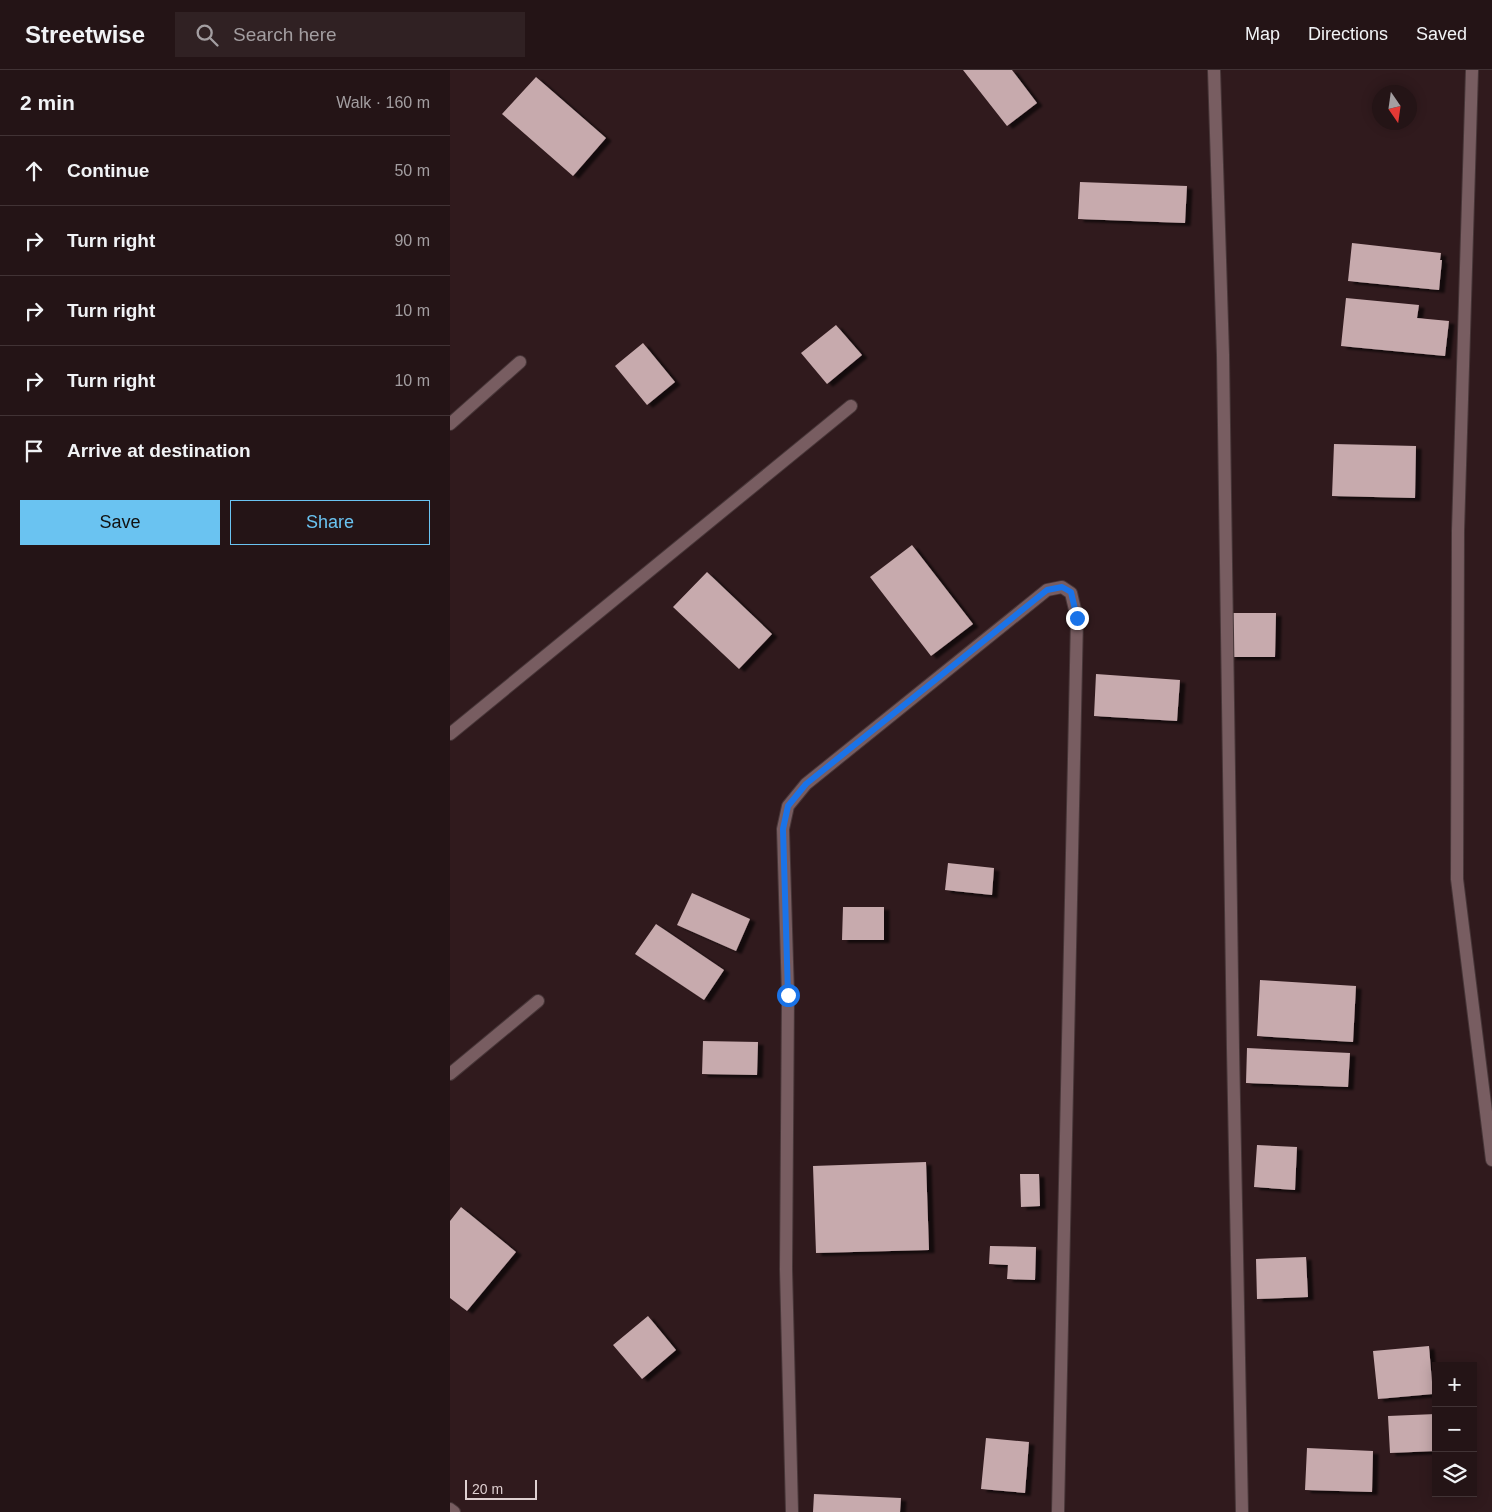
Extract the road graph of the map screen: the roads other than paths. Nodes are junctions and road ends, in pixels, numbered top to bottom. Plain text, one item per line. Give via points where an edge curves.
1 (1214, 70) edge
2 (1472, 70) edge
3 (520, 362) dead end
4 (851, 406) dead end
5 (450, 424) edge
6 (450, 734) edge
7 (538, 1001) dead end
8 (450, 1074) edge
9 (1492, 1160) edge
10 (450, 1509) edge
11 (454, 1512) edge
12 (792, 1512) edge
13 (1058, 1512) edge
14 (1242, 1512) edge

1 - 14 street via 1223,355
2 - 9 street via 1458,531 1457,879
3 - 5 street
4 - 6 street
7 - 8 street
10 - 11 street
12 - 13 street via 786,1269 788,995 783,829 788,806 806,784 1047,590 1062,587 1071,592 1077,618

